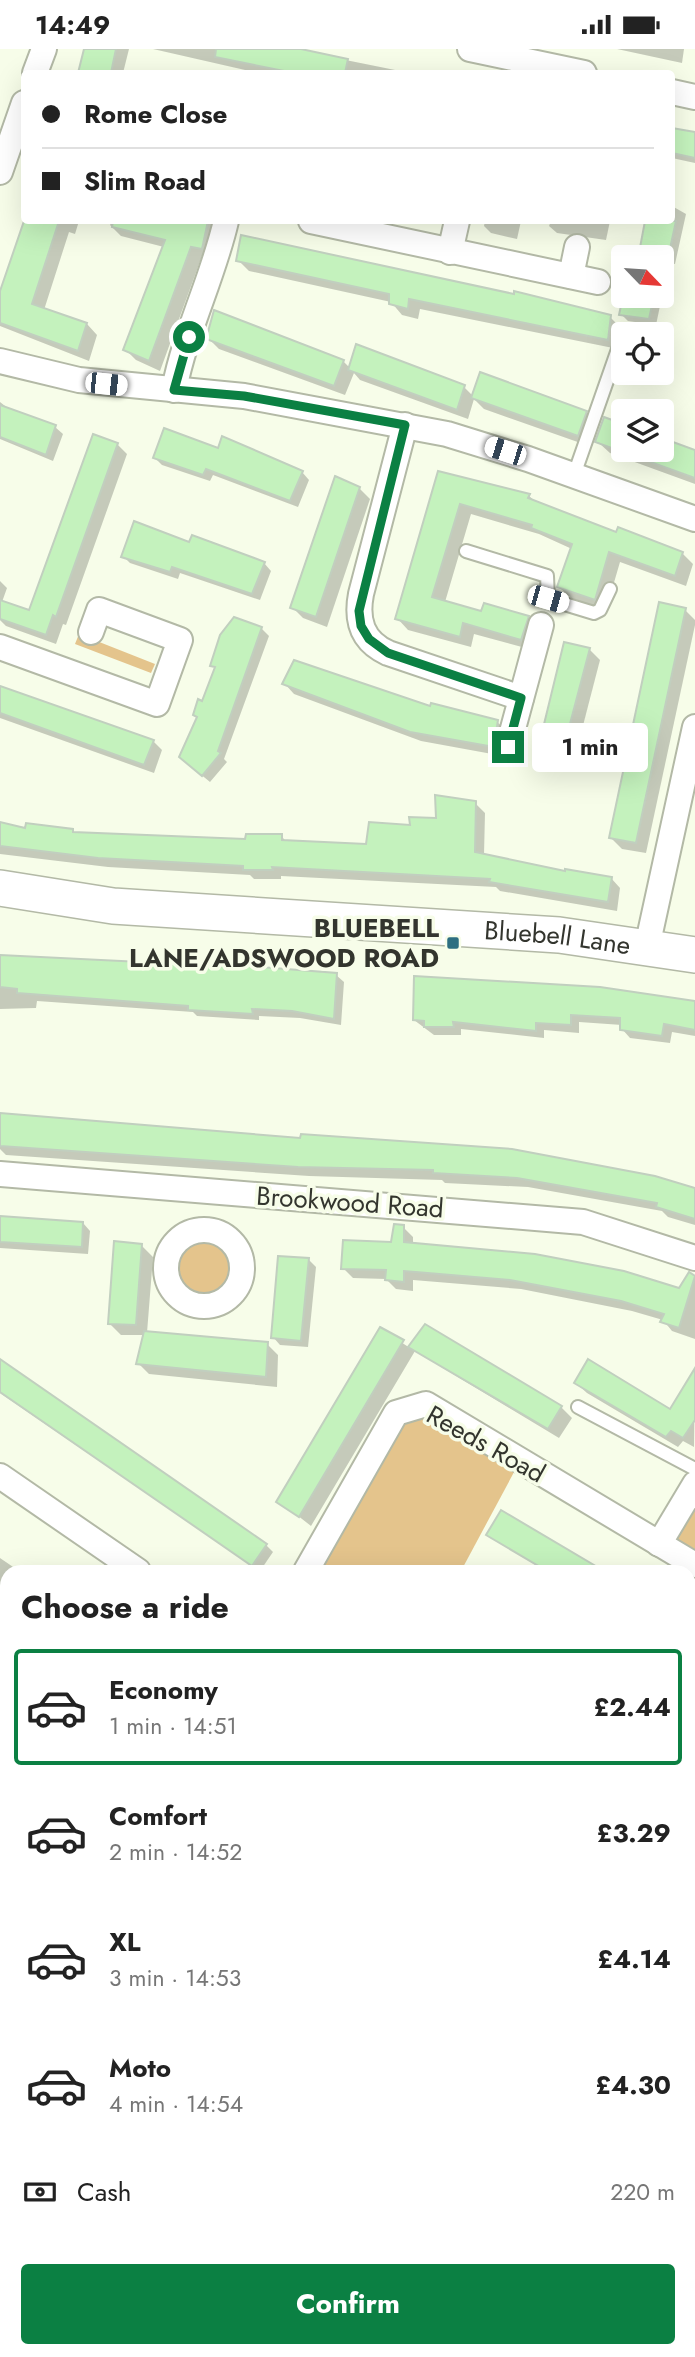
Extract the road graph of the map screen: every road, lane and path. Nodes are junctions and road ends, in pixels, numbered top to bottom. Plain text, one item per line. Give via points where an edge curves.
1 (44, 49) edge
2 (484, 59) edge
3 (36, 70) edge
4 (563, 70) edge
5 (675, 93) edge
6 (695, 97) edge
7 (21, 112) edge
8 (0, 171) edge
9 (225, 224) edge
10 (325, 224) edge
11 (456, 224) edge
12 (577, 247) dead end
13 (450, 251) junction
14 (570, 276) junction
15 (598, 282) dead end
16 (0, 361) edge
17 (611, 378) edge
18 (174, 390) junction
19 (405, 425) junction
20 (574, 475) junction
21 (695, 519) edge
22 (466, 551) dead end
23 (610, 589) dead end
24 (548, 599) junction
25 (98, 611) dead end
26 (541, 625) joint
27 (0, 647) edge
28 (521, 698) junction
29 (695, 727) edge
30 (508, 747) dead end
31 (0, 888) edge
32 (648, 947) junction
33 (695, 955) edge
34 (0, 1174) edge
35 (214, 1193) junction
36 (214, 1231) dead end
37 (695, 1258) edge
38 (578, 1407) dead end
39 (695, 1469) edge
40 (0, 1476) edge
41 (695, 1484) edge
42 (659, 1544) junction
43 (129, 1565) edge
44 (309, 1565) edge
45 (695, 1565) edge

1 - 3 street
2 - 4 street
5 - 6 street
7 - 8 street
9 - 18 street
10 - 13 street
11 - 13 street
12 - 14 street
13 - 14 street
14 - 15 street
16 - 18 street via 79,380
17 - 20 lane
18 - 19 street via 244,396
19 - 20 street via 483,444
19 - 28 street via 361,594 361,626 374,645 388,653
20 - 21 street
22 - 24 lane via 547,576
23 - 24 lane via 594,613
24 - 26 lane
25 - 27 street via 180,640 157,704
26 - 28 street
28 - 30 street
29 - 32 street
31 - 32 street, Bluebell Lane via 73,902 178,912 559,935
32 - 33 street, Bluebell Lane
34 - 35 street, Brookwood Road
35 - 36 street
35 - 37 street, Brookwood Road via 583,1221
38 - 39 lane
40 - 43 street
41 - 42 street
42 - 44 street, Reeds Road via 426,1404 396,1413
42 - 45 street, Reeds Road

